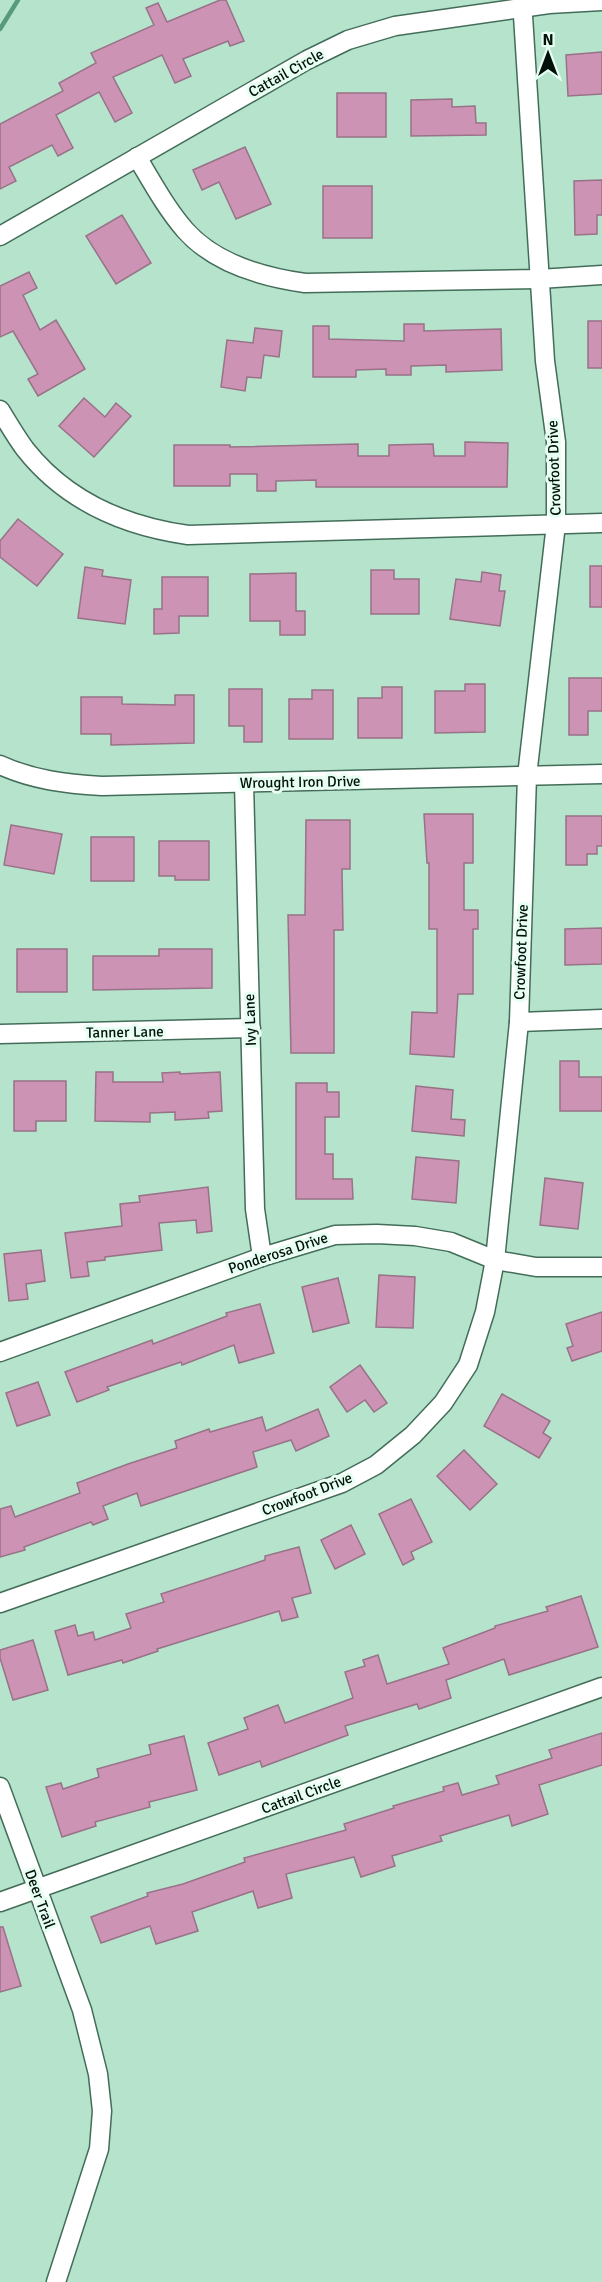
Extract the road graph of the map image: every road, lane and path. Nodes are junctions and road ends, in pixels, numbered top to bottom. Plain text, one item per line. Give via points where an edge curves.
1 (602, 1) edge
2 (523, 4) edge
3 (137, 157) junction
4 (0, 236) edge
5 (602, 275) edge
6 (539, 279) junction
7 (0, 410) edge
8 (602, 523) edge
9 (556, 524) junction
10 (0, 765) edge
11 (602, 774) edge
12 (527, 777) junction
13 (244, 783) junction
14 (602, 1019) edge
15 (519, 1022) junction
16 (251, 1028) junction
17 (0, 1034) edge
18 (262, 1257) junction
19 (495, 1260) junction
20 (602, 1267) edge
21 (0, 1352) edge
22 (0, 1603) edge
23 (602, 1687) edge
24 (0, 1787) edge
25 (36, 1890) junction
26 (0, 1902) edge
27 (56, 2282) edge

1 - 2 street, Cattail Circle
2 - 3 street, Cattail Circle via 395,26 348,40
2 - 6 street, Crowfoot Drive
3 - 4 street, Cattail Circle
3 - 6 street via 186,232 242,269 304,283
5 - 6 street
6 - 9 street, Crowfoot Drive via 556,442
7 - 9 street via 25,450 60,484 94,507 153,530 188,535
8 - 9 street
9 - 12 street, Crowfoot Drive
10 - 13 street, Wrought Iron Drive via 33,778 69,784
11 - 12 street, Wrought Iron Drive
12 - 13 street, Wrought Iron Drive
12 - 15 street, Crowfoot Drive
13 - 16 street, Ivy Lane
14 - 15 street
15 - 19 street, Crowfoot Drive
16 - 17 street, Tanner Lane
16 - 18 street, Ivy Lane via 255,1209
18 - 19 street, Ponderosa Drive via 335,1235 377,1234 451,1242
18 - 21 street, Ponderosa Drive
19 - 20 street, Ponderosa Drive via 536,1268
19 - 22 street, Crowfoot Drive via 485,1312 468,1365 443,1403 413,1436 376,1465 342,1483
23 - 25 street, Cattail Circle
24 - 25 street, Deer Trail
25 - 26 street, Cattail Circle
25 - 27 street, Deer Trail via 82,2010 98,2074 102,2111 99,2149

